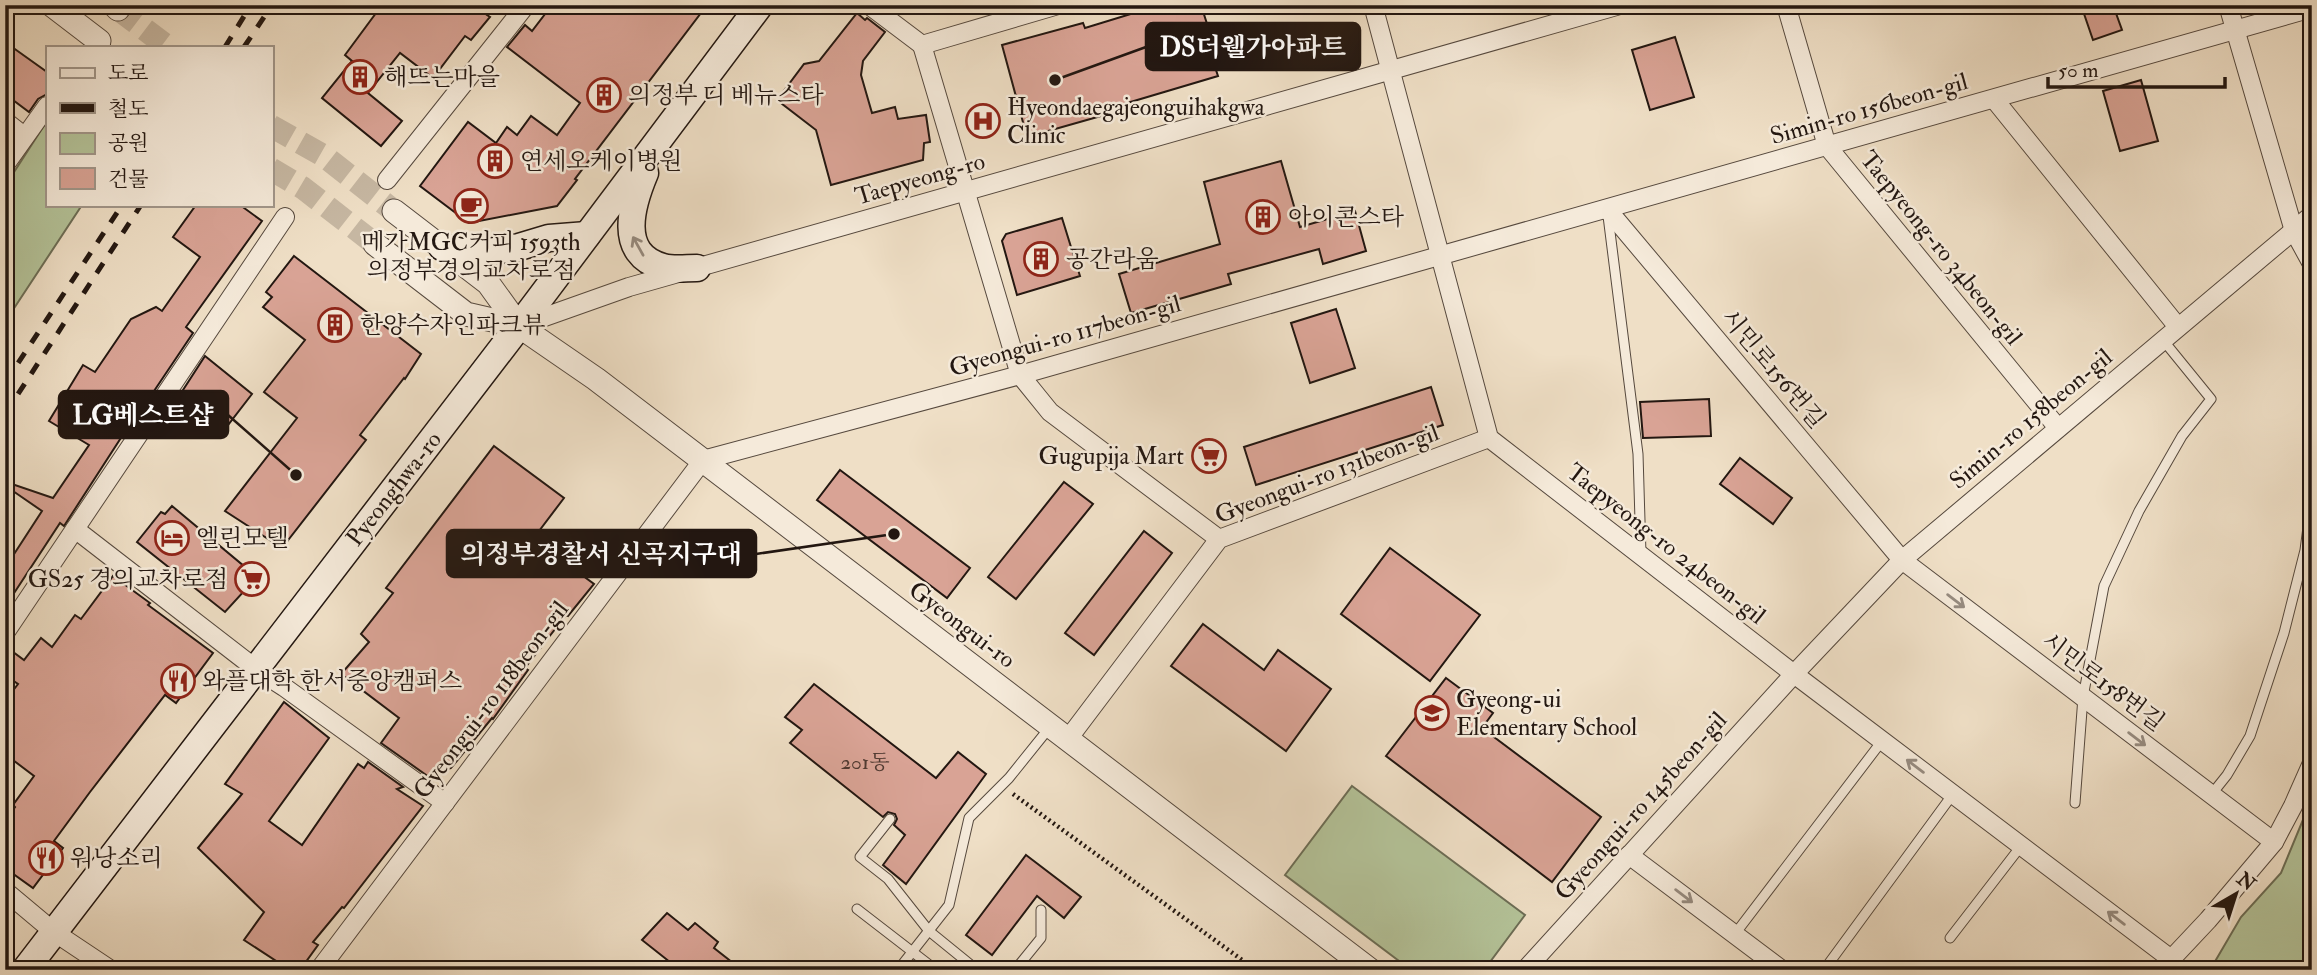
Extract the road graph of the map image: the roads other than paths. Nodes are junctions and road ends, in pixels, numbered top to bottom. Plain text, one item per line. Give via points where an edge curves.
1 (52, 5) edge
2 (526, 5) edge
3 (760, 5) edge
4 (869, 5) edge
5 (1058, 5) edge
6 (1373, 5) edge
7 (1620, 5) edge
8 (1786, 5) edge
9 (2228, 5) edge
10 (2312, 8) edge
11 (1034, 9) edge
12 (2235, 30) junction
13 (99, 41) dead end
14 (922, 45) junction
15 (1390, 71) junction
16 (1994, 99) junction
17 (46, 107) edge
18 (5, 121) edge
19 (24, 136) junction
20 (662, 136) junction
21 (1827, 146) junction
22 (5, 165) edge
23 (387, 180) dead end
24 (964, 192) junction
25 (1607, 209) junction
26 (394, 211) tunnel mouth
27 (2312, 215) edge
28 (285, 217) dead end
29 (2294, 230) junction
30 (587, 235) junction
31 (375, 244) tunnel mouth
32 (442, 247) junction
33 (1440, 256) junction
34 (2312, 264) edge
35 (697, 268) junction
36 (519, 326) junction
37 (2178, 327) junction
38 (2163, 340) junction
39 (1020, 374) junction
40 (2058, 428) junction
41 (1489, 438) junction
42 (703, 460) junction
43 (2312, 496) edge
44 (75, 529) junction
45 (1219, 539) junction
46 (1641, 555) junction
47 (1902, 560) junction
48 (5, 633) edge
49 (256, 669) junction
50 (1794, 674) junction
51 (2083, 697) junction
52 (1060, 732) junction
53 (1882, 741) junction
54 (2312, 763) edge
55 (1953, 794) junction
56 (2211, 795) junction
57 (445, 803) junction
58 (2075, 803) dead end
59 (890, 819) dead end
60 (2274, 842) junction
61 (2021, 846) junction
62 (1629, 856) junction
63 (5, 891) edge
64 (857, 909) dead end
65 (1041, 910) dead end
66 (929, 931) junction
67 (54, 932) junction
68 (1735, 934) junction
69 (1950, 938) dead end
70 (912, 952) junction
71 (2166, 965) edge
72 (25, 970) edge
73 (111, 970) edge
74 (319, 970) edge
75 (898, 970) edge
76 (936, 970) edge
77 (977, 970) edge
78 (1015, 970) edge
79 (1370, 970) edge
80 (1525, 970) edge
81 (1782, 970) edge
82 (1824, 970) edge

1 - 13 street
2 - 23 street
3 - 20 main road, Pyeonghwa-ro
4 - 14 street
5 - 11 street
6 - 15 street
7 - 15 street, Taepyeong-ro
8 - 21 street, Taepyeong-ro 34beon-gil
9 - 12 street
10 - 12 street, Simin-ro 156beon-gil
11 - 14 street
12 - 16 street, Simin-ro 156beon-gil
12 - 29 street
14 - 24 street
15 - 24 street, Taepyeong-ro
15 - 33 street
16 - 21 street, Simin-ro 156beon-gil
16 - 37 street
17 - 19 street
18 - 19 street
19 - 22 street
20 - 30 main road, Pyeonghwa-ro
35 -> 20 main road via 665,268 652,262 642,255 632,236 636,195
21 - 25 street, Simin-ro 156beon-gil
21 - 40 street, Taepyeong-ro 34beon-gil
24 - 35 street, Taepyeong-ro
24 - 39 street
25 - 33 street, Simin-ro 156beon-gil
25 - 46 lane via 1638,454
25 - 47 street, 시민로156번길
26 - 32 street, Gyeongui-ro
27 - 29 street, Simin-ro 158beon-gil
28 - 44 street
29 - 34 street
29 - 37 street, Simin-ro 158beon-gil
30 - 32 main road via 488,252
30 - 36 main road, Pyeonghwa-ro
31 - 36 street, Gyeongui-ro via 466,314
32 - 36 street, Gyeongui-ro via 488,283
33 - 39 street, Gyeongui-ro 117beon-gil
33 - 41 street
35 - 36 street, Taepyeong-ro
36 - 42 street, Gyeongui-ro
36 - 49 main road, Pyeonghwa-ro
37 - 38 street, Simin-ro 158beon-gil
38 - 40 street, Simin-ro 158beon-gil
38 - 51 lane via 2211,399 2182,436 2139,511 2104,586
39 - 42 street, Gyeongui-ro 117beon-gil
39 - 45 street via 1050,412
40 - 47 street, Simin-ro 158beon-gil
41 - 45 street, Gyeongui-ro 131beon-gil
41 - 46 street, Taepyeong-ro 24beon-gil
42 - 52 street, Gyeongui-ro
42 - 57 street, Gyeongui-ro 118beon-gil
43 - 56 lane via 2305,550 2284,633 2250,736
44 - 48 street
44 - 49 street
45 - 52 street, Gyeongui-ro 131beon-gil
46 - 50 street, Taepyeong-ro 24beon-gil
47 - 50 street, Simin-ro 158beon-gil
47 -> 51 street, 시민로158번길
49 - 57 street
49 - 67 main road, Pyeonghwa-ro
50 - 53 street, Taepyeong-ro 24beon-gil
50 - 62 street, Gyeongui-ro 145beon-gil
51 -> 56 street, 시민로158번길
51 - 58 lane
52 - 66 lane via 969,818 949,905
52 - 79 street, Gyeongui-ro
55 -> 53 street, Taepyeong-ro 24beon-gil
53 - 68 lane
54 - 60 street
55 - 61 street, Taepyeong-ro 24beon-gil
55 - 82 lane
56 - 60 street, 시민로158번길
57 - 74 street, Gyeongui-ro 118beon-gil
59 - 66 lane via 860,857 888,879
60 - 71 street
61 - 69 lane
71 -> 61 street, Taepyeong-ro 24beon-gil
62 -> 68 street
62 - 80 street, Gyeongui-ro 145beon-gil
63 - 67 street
64 - 70 lane
65 - 78 lane via 1041,938
66 - 70 lane
66 - 77 lane
67 - 72 main road, Pyeonghwa-ro
67 - 73 street
68 - 81 street
70 - 75 lane
70 - 76 lane

